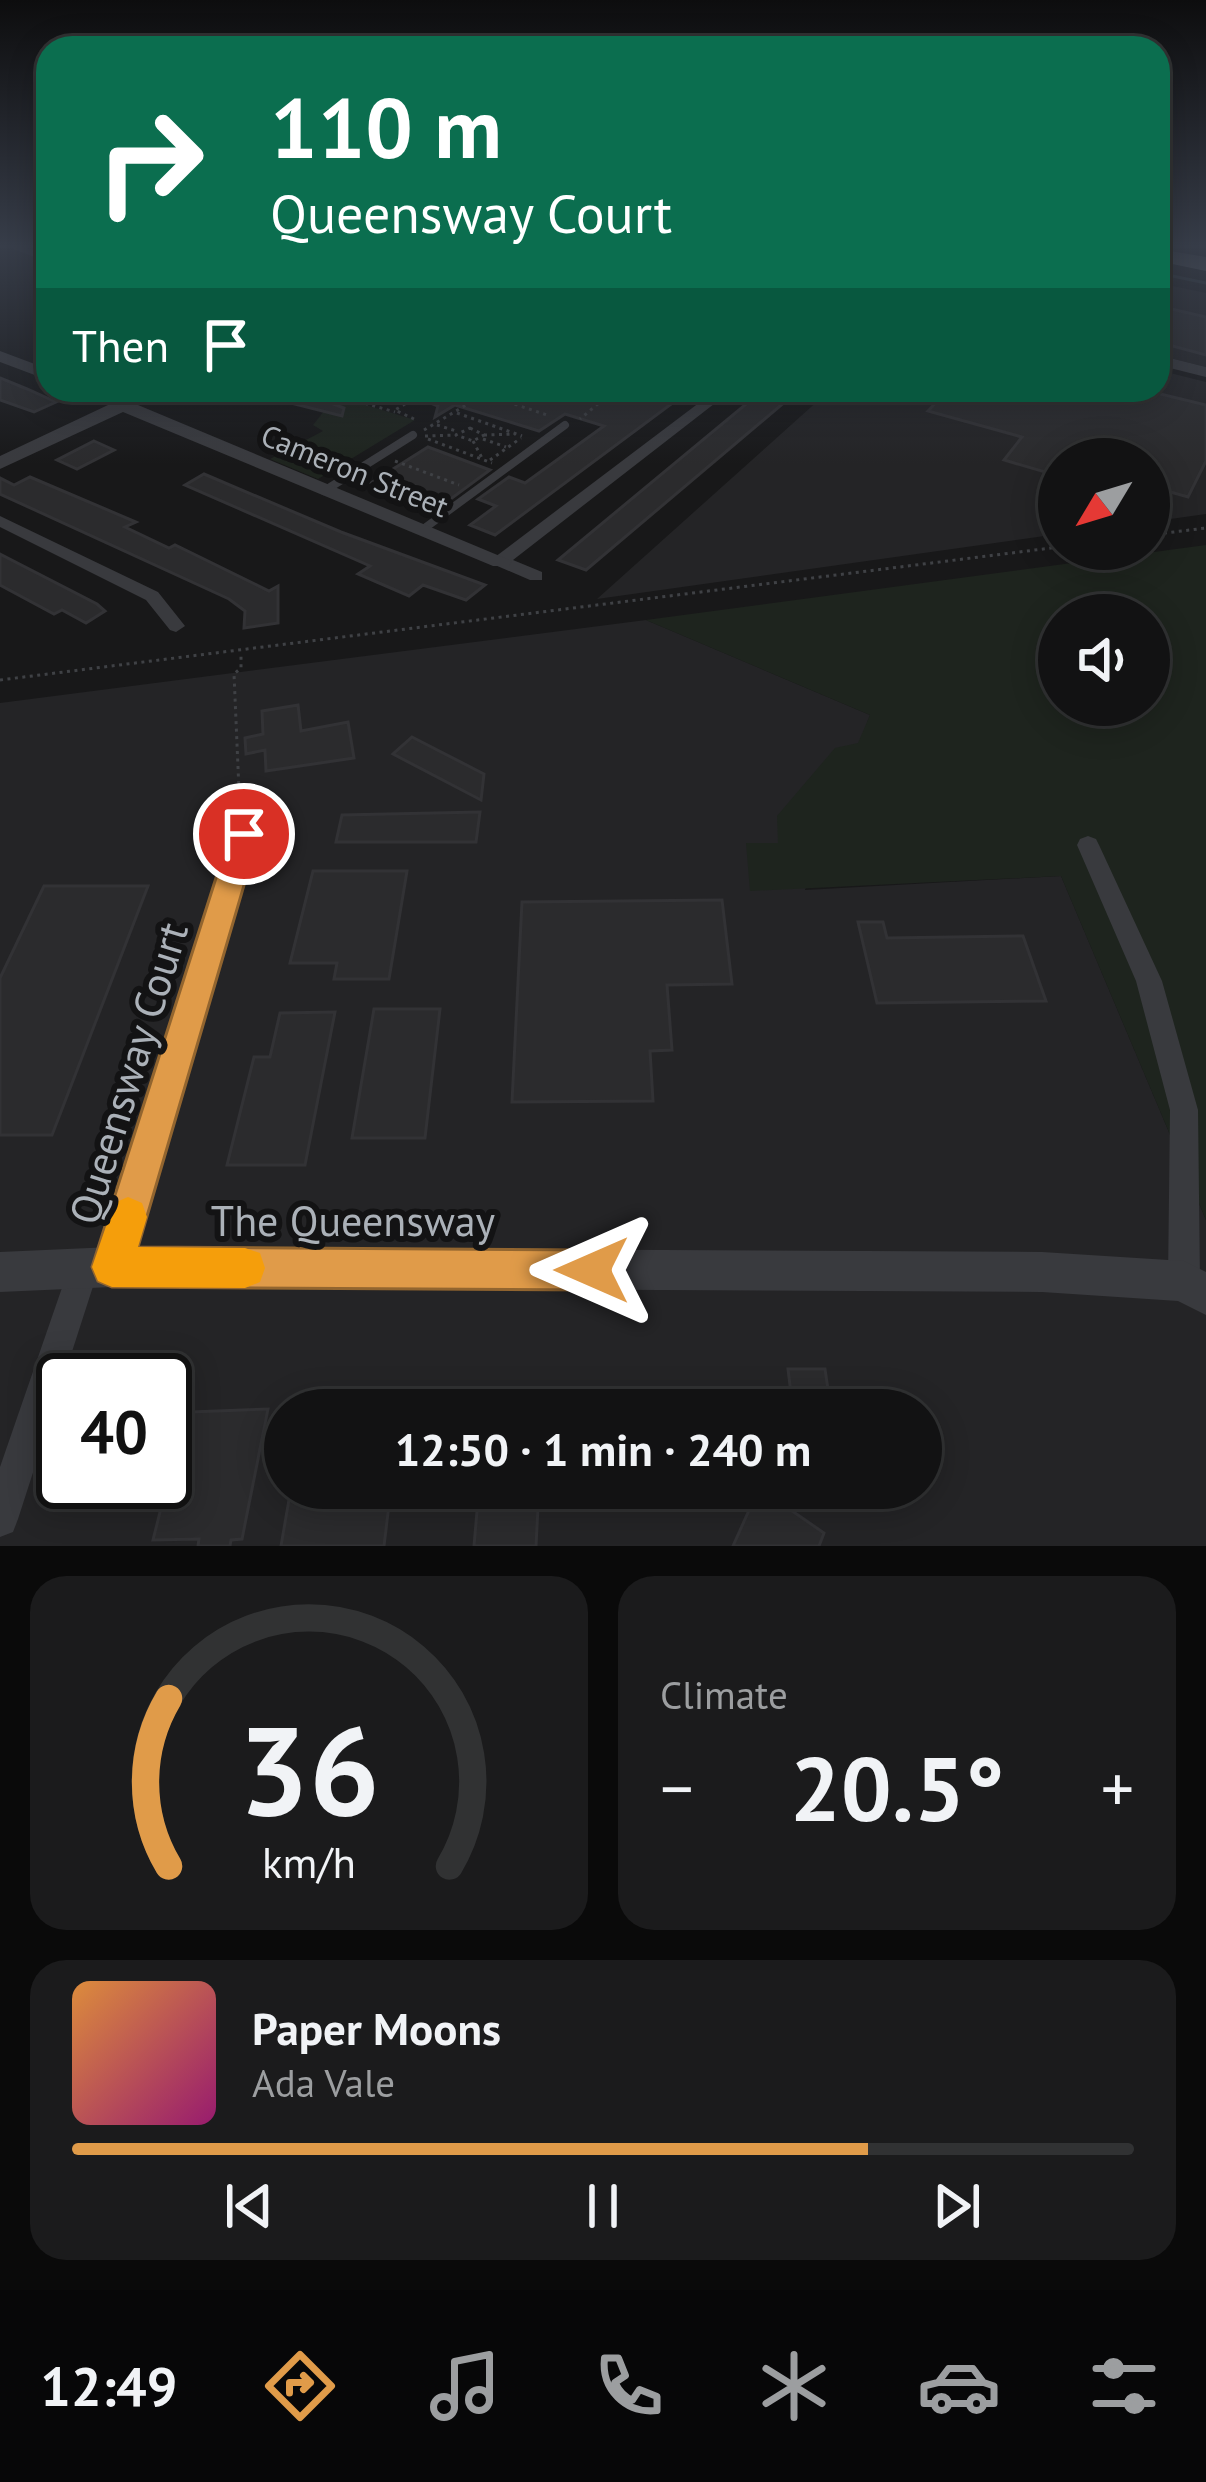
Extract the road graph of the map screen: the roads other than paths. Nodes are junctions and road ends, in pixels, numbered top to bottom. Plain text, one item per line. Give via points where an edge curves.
1 (0, 356) edge
2 (1170, 363) edge
3 (36, 370) edge
4 (1206, 371) edge
5 (113, 402) edge
6 (130, 402) edge
7 (709, 402) edge
8 (122, 406) junction
9 (565, 425) road end
10 (419, 435) road end
11 (0, 463) edge
12 (324, 491) junction
13 (0, 521) edge
14 (422, 530) junction
15 (501, 561) junction
16 (536, 576) dead end
17 (176, 626) dead end
18 (244, 834) road end
19 (1088, 845) dead end
20 (98, 1267) junction
21 (0, 1272) edge
22 (1195, 1288) edge
23 (0, 1519) edge

1 - 3 street
2 - 4 street
5 - 8 street, Cameron Street
6 - 8 street
7 - 15 street
8 - 11 street
8 - 12 street, Cameron Street
9 - 14 lane
10 - 12 lane
12 - 14 street, Cameron Street
13 - 17 street via 152,596
14 - 15 street, Cameron Street
15 - 16 street, Cameron Street
18 - 20 street, Queensway Court
19 - 22 street via 1149,981 1184,1110
20 - 21 street, The Queensway
20 - 22 street, The Queensway via 1020,1272
20 - 23 street, Queensway Court

